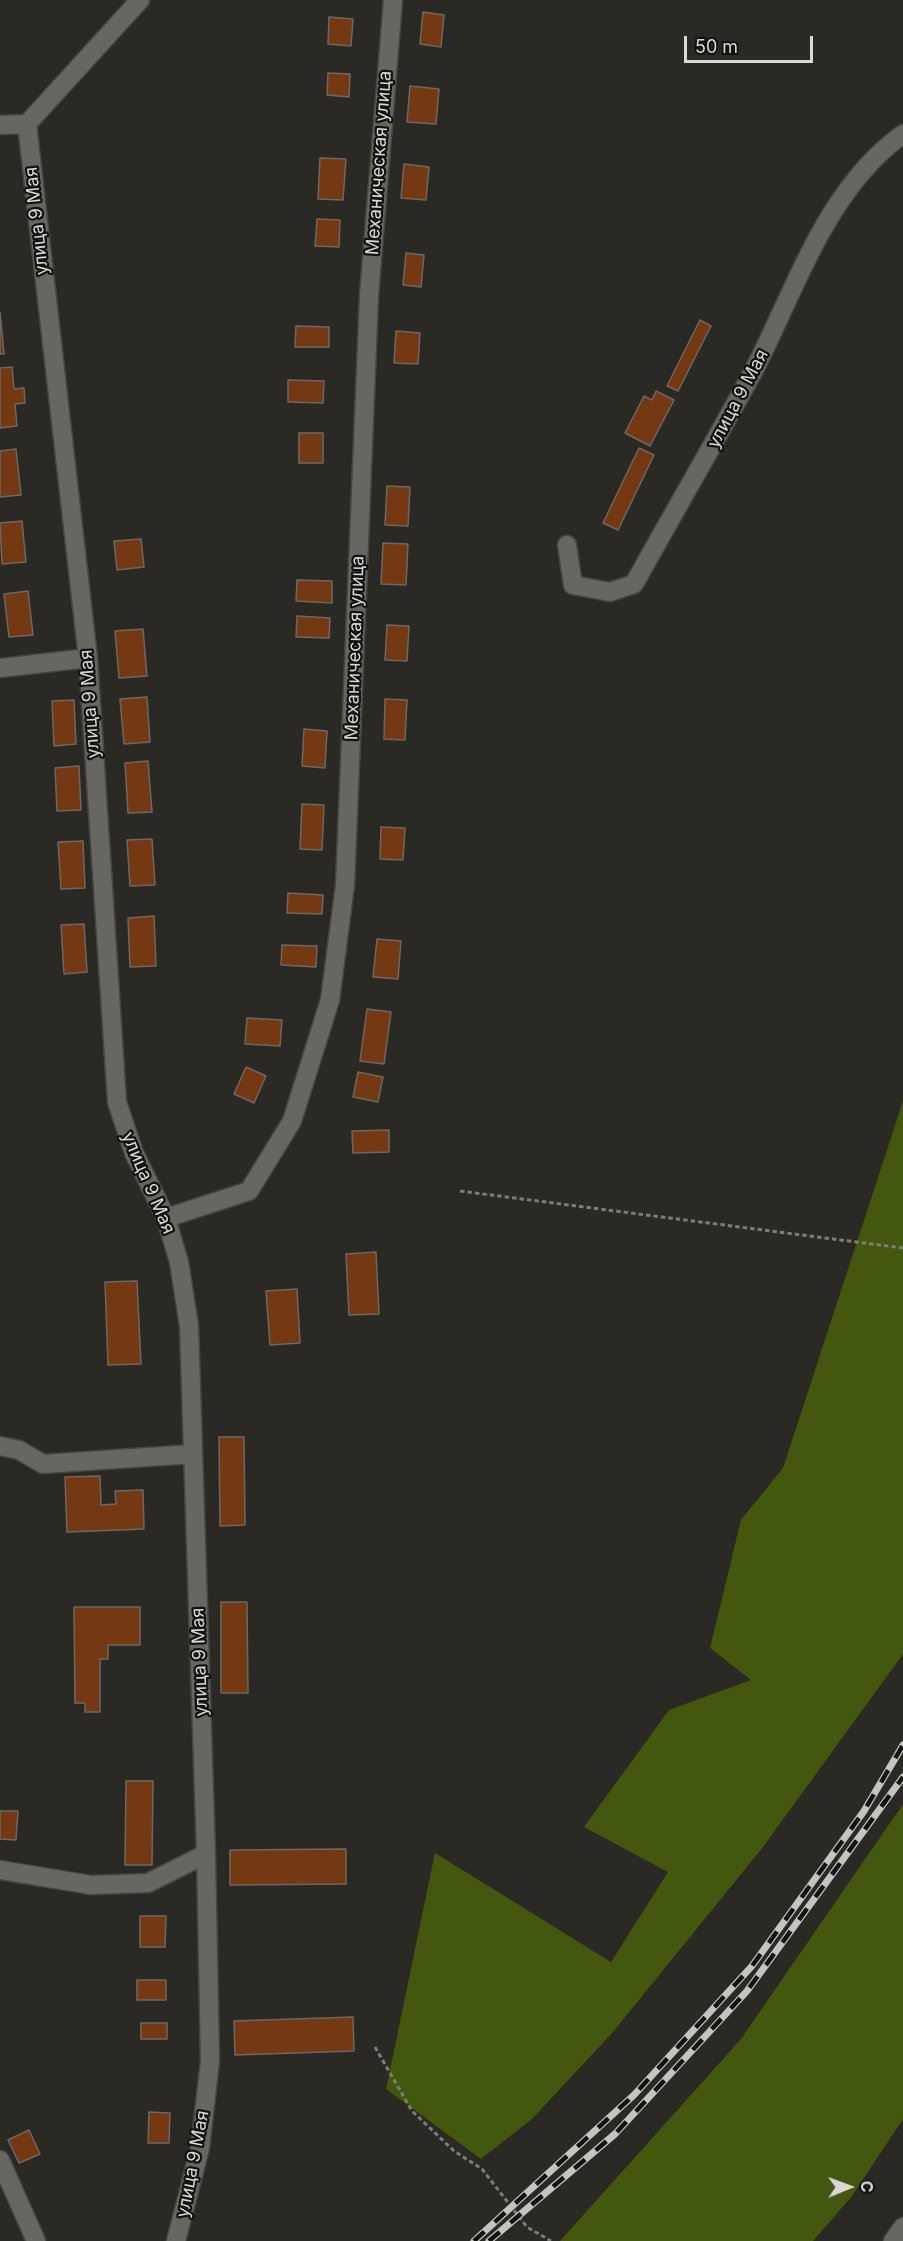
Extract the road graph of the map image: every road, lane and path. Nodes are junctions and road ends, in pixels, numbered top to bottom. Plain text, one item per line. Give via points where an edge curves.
1 (140, 0) edge
2 (393, 0) edge
3 (27, 124) junction
4 (0, 125) edge
5 (903, 134) edge
6 (567, 545) dead end
7 (88, 658) junction
8 (0, 668) edge
9 (460, 1191) dead end
10 (166, 1218) junction
11 (903, 1248) edge
12 (0, 1446) edge
13 (193, 1454) junction
14 (206, 1854) junction
15 (0, 1870) edge
16 (375, 2047) dead end
17 (0, 2160) edge
18 (903, 2228) edge
19 (36, 2241) edge
20 (176, 2241) edge
21 (550, 2241) edge
22 (893, 2241) edge

1 - 3 street
2 - 10 street, Механическая улица via 369,296 345,885 330,1000 292,1121 249,1191
3 - 4 street
3 - 7 street, улица 9 Мая
5 - 6 street, улица 9 Мая via 888,145 834,206 723,429 634,584 610,592 573,585
7 - 8 street
7 - 10 street, улица 9 Мая via 117,1102 134,1153
9 - 11 path
10 - 13 street, улица 9 Мая via 179,1262 189,1326
12 - 13 street via 19,1450 43,1464
13 - 14 street, улица 9 Мая
14 - 15 street via 148,1883 91,1886
14 - 20 street, улица 9 Мая via 210,2061 200,2148
16 - 21 path via 412,2111 454,2151 482,2169 527,2228
17 - 19 street
18 - 22 street

